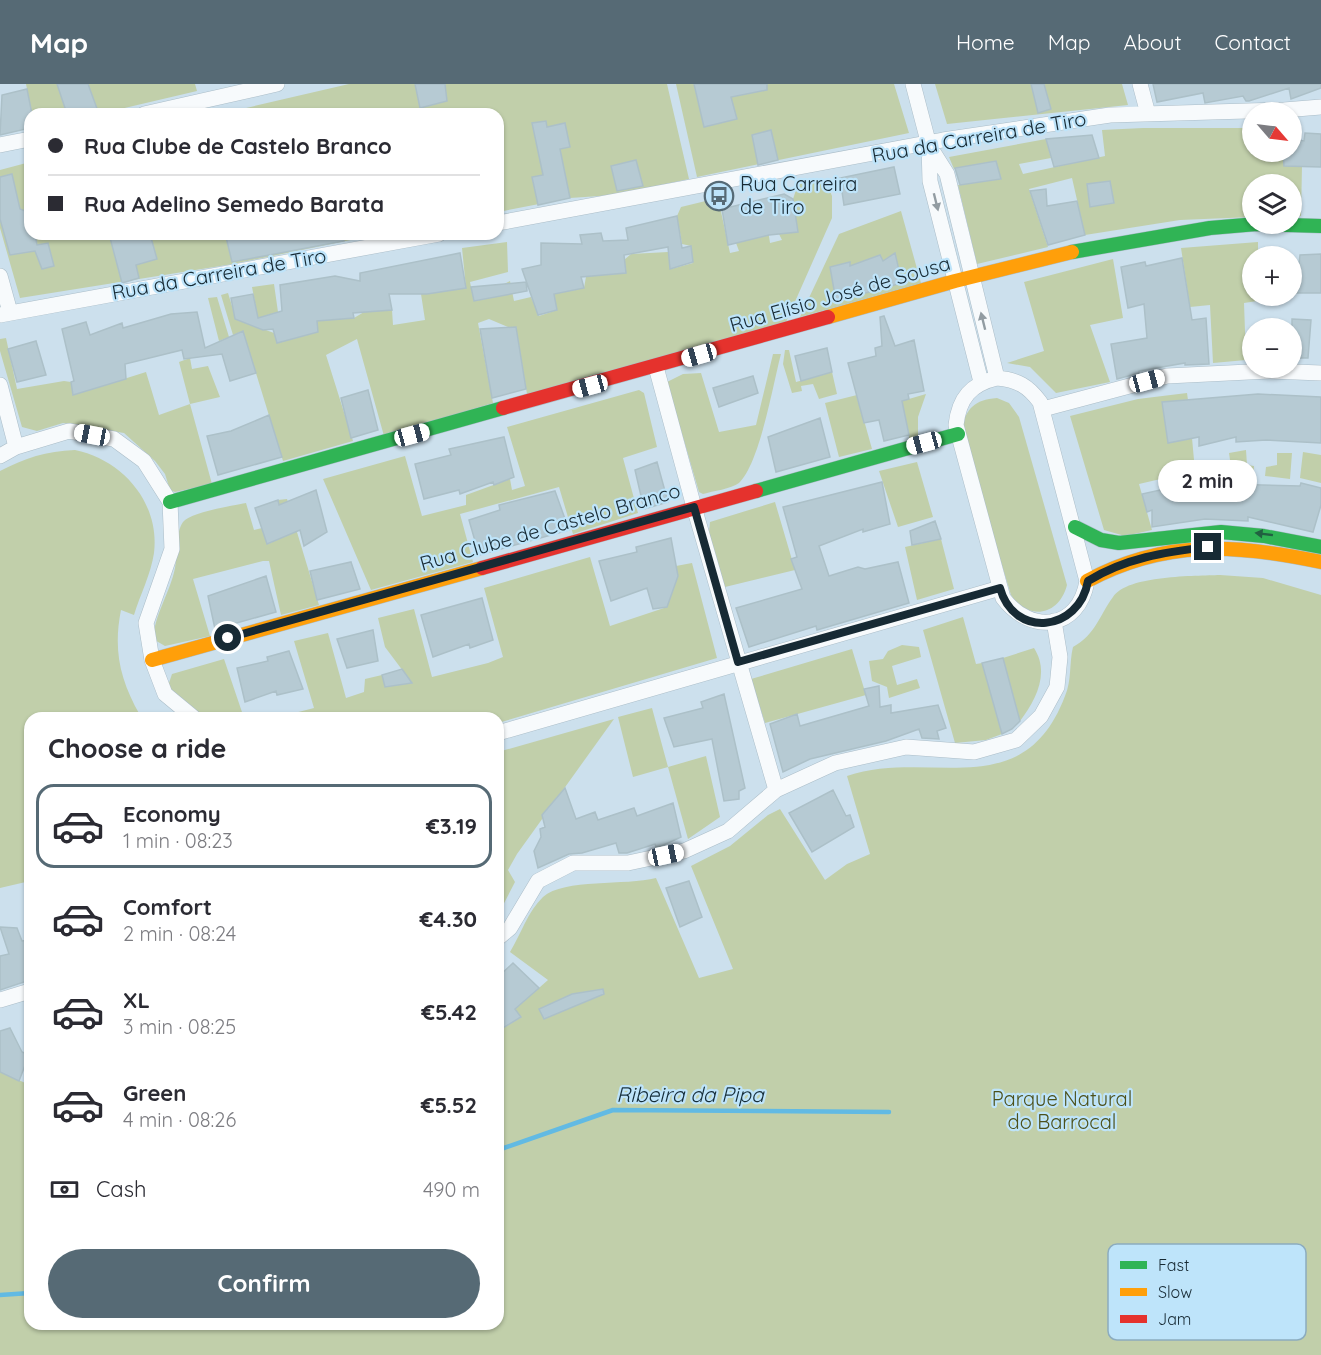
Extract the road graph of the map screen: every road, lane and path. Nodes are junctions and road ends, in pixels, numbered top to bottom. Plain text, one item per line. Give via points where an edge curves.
1 (277, 84) edge
2 (913, 84) edge
3 (1140, 84) edge
4 (1321, 107) edge
5 (171, 108) edge
6 (1148, 114) junction
7 (24, 140) edge
8 (0, 145) edge
9 (929, 145) junction
10 (504, 222) edge
11 (1321, 226) edge
12 (406, 240) edge
13 (0, 276) edge
14 (972, 276) junction
15 (955, 281) junction
16 (5, 314) edge
17 (656, 367) junction
18 (1321, 373) edge
19 (998, 378) junction
20 (981, 382) junction
21 (0, 385) edge
22 (1043, 410) junction
23 (958, 434) junction
24 (16, 447) junction
25 (0, 456) edge
26 (170, 502) junction
27 (694, 507) junction
28 (1075, 527) junction
29 (1321, 547) edge
30 (1321, 562) edge
31 (1088, 581) junction
32 (1000, 588) junction
33 (1054, 621) junction
34 (152, 660) junction
35 (738, 662) junction
36 (187, 712) edge
37 (504, 731) edge
38 (776, 790) junction
39 (504, 933) edge
40 (24, 993) edge
41 (0, 1000) edge

1 - 5 street
2 - 9 street
3 - 6 street
4 - 6 street, Rua da Carreira de Tiro
6 - 9 street, Rua da Carreira de Tiro via 1110,115
7 - 8 street
9 - 10 street, Rua da Carreira de Tiro
9 - 14 street via 947,174
9 -> 15 street via 930,181
11 - 14 street, Rua Elísio José de Sousa via 1250,225 1164,233 1083,248
12 - 16 street, Rua da Carreira de Tiro
13 - 16 street
14 - 15 street, Rua Elísio José de Sousa
19 -> 14 street
15 - 17 street, Rua Elísio José de Sousa
15 - 20 street
17 - 26 street, Rua Elísio José de Sousa
17 - 27 street
18 - 22 street via 1269,371 1167,376
19 - 20 street
19 - 22 street via 1015,380 1030,388
20 - 23 street via 967,393 958,408
21 - 24 street
22 - 28 street
23 - 27 street, Rua Clube de Castelo Branco
23 - 32 street
24 - 25 street
24 - 26 street via 69,431 114,440 144,461
26 - 34 street via 172,549 146,623
27 - 34 street, Rua Clube de Castelo Branco
27 - 35 street
29 -> 28 street via 1243,532 1108,542
28 - 31 street
30 - 31 street via 1271,551 1208,547 1128,560
31 - 33 street via 1077,608
32 - 33 street via 1014,612 1029,621
32 - 35 street
33 - 38 street via 1060,657 1057,687 1041,716 1016,740 974,752 906,747 835,763
34 - 36 street via 165,694
35 - 37 street
35 - 38 street
38 - 39 street via 728,831 684,851 628,863 573,863 538,881
40 - 41 street

